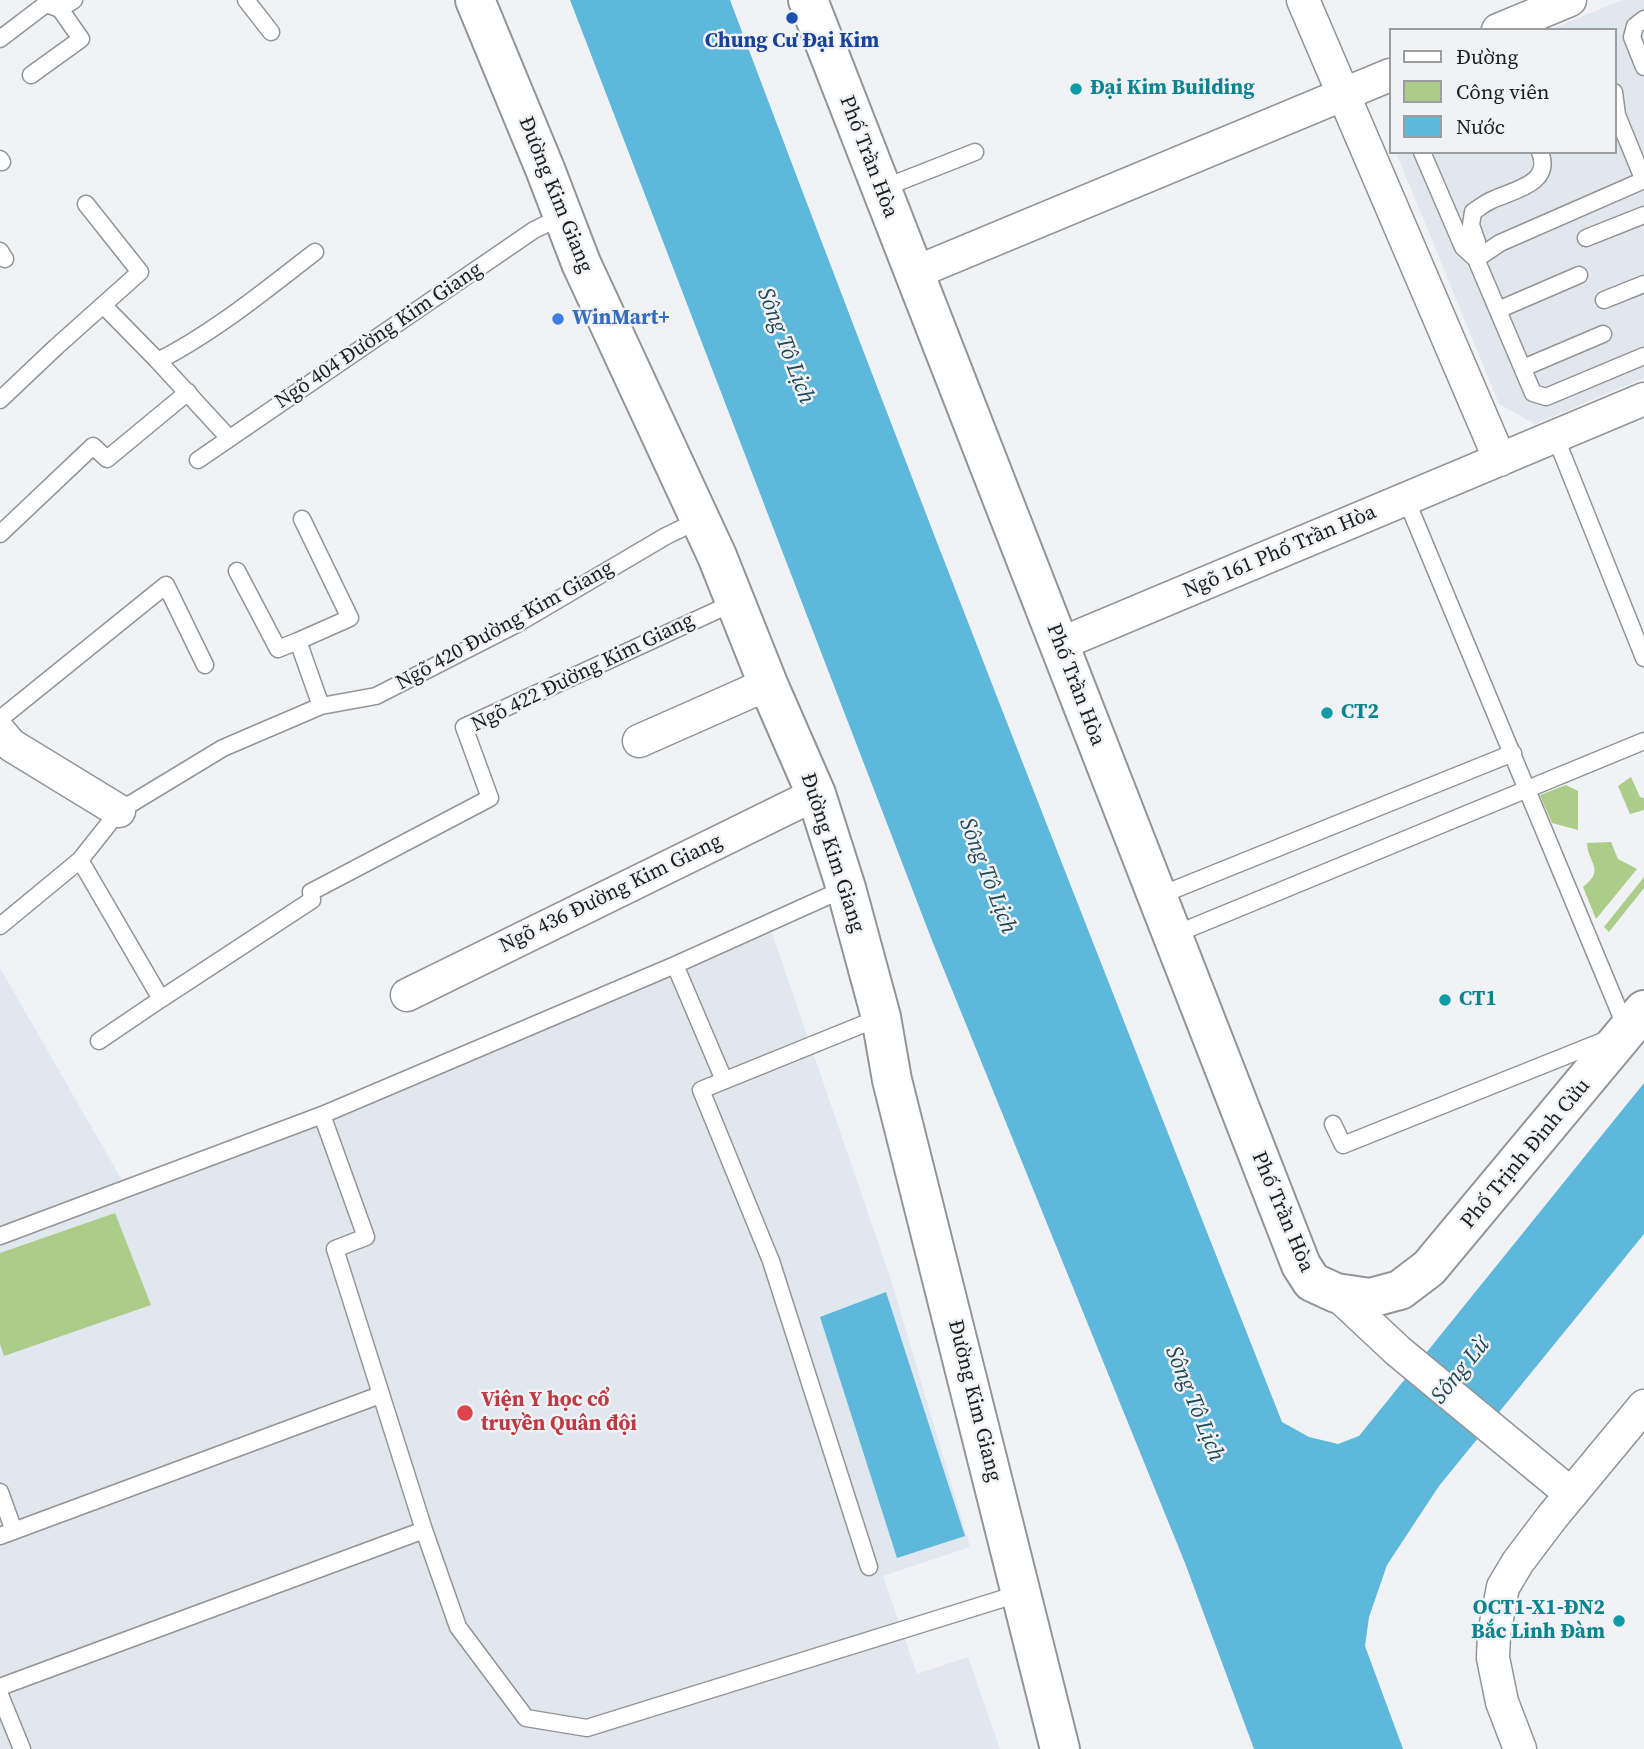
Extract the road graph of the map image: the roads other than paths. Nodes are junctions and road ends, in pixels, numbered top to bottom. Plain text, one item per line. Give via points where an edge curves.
1 (246, 0) edge
2 (475, 0) edge
3 (808, 0) edge
4 (1303, 0) edge
5 (1570, 0) edge
6 (67, 4) edge
7 (1644, 19) edge
8 (1503, 28) edge
9 (271, 32) dead end
10 (0, 39) edge
11 (1644, 67) edge
12 (31, 75) dead end
13 (1388, 76) edge
14 (1342, 95) junction
15 (1616, 95) edge
16 (1616, 114) edge
17 (975, 152) dead end
18 (1423, 154) edge
19 (1540, 154) edge
20 (1643, 178) edge
21 (881, 189) junction
22 (86, 204) dead end
23 (1644, 215) edge
24 (563, 216) junction
25 (1586, 239) dead end
26 (315, 252) dead end
27 (1476, 259) junction
28 (914, 273) junction
29 (1579, 275) dead end
30 (1644, 284) edge
31 (1604, 300) dead end
32 (104, 306) junction
33 (1498, 310) junction
34 (1604, 334) dead end
35 (1644, 356) edge
36 (158, 361) junction
37 (1523, 368) junction
38 (188, 393) junction
39 (1644, 399) edge
40 (0, 400) edge
41 (1555, 436) junction
42 (229, 438) junction
43 (198, 460) dead end
44 (1500, 460) junction
45 (1406, 499) junction
46 (302, 519) dead end
47 (699, 520) junction
48 (0, 534) edge
49 (237, 571) dead end
50 (735, 601) junction
51 (298, 641) junction
52 (1060, 644) junction
53 (1644, 658) edge
54 (205, 665) dead end
55 (768, 684) junction
56 (321, 706) junction
57 (3, 738) edge
58 (639, 741) dead end
59 (1644, 741) edge
60 (1513, 752) junction
61 (1529, 789) junction
62 (816, 794) junction
63 (119, 811) junction
64 (80, 860) junction
65 (846, 888) junction
66 (1156, 898) junction
67 (0, 926) edge
68 (1171, 936) junction
69 (674, 965) junction
70 (407, 995) dead end
71 (161, 999) junction
72 (881, 1017) junction
73 (1636, 1021) edge
74 (99, 1041) dead end
75 (724, 1080) junction
76 (322, 1115) junction
77 (1333, 1124) dead end
78 (0, 1236) edge
79 (1399, 1290) joint
80 (1336, 1293) junction
81 (380, 1395) junction
82 (1644, 1406) edge
83 (0, 1492) edge
84 (1571, 1494) junction
85 (424, 1530) junction
86 (7, 1533) edge
87 (869, 1567) dead end
88 (1021, 1593) junction
89 (0, 1687) edge
90 (0, 1695) edge
91 (22, 1749) edge
92 (1060, 1749) edge
93 (1520, 1749) edge

1 - 9 lane
2 - 24 main road, Đường Kim Giang
3 - 21 main road, Phố Trần Hòa
4 - 14 street
5 - 8 street
6 - 10 lane via 46,4
6 - 12 lane via 81,39
7 - 11 lane via 1635,26 1632,37
13 - 14 street
14 - 28 street
14 - 44 street
15 - 16 lane
16 - 20 lane
17 - 21 lane
18 - 27 lane via 1463,247
19 - 27 lane via 1541,173 1527,187 1473,212
20 - 27 lane via 1500,243
21 - 28 main road, Phố Trần Hòa
22 - 32 lane via 140,272
23 - 25 lane
24 - 42 lane, Ngõ 404 Đường Kim Giang via 534,230
24 - 47 main road, Đường Kim Giang
26 - 36 lane via 200,338
27 - 33 lane
28 - 52 main road, Phố Trần Hòa
29 - 33 lane
30 - 31 lane
32 - 36 lane
32 - 40 lane
33 - 37 lane
34 - 37 lane
35 - 37 lane via 1546,397 1533,393
36 - 38 lane
38 - 42 lane
38 - 48 lane via 107,458 93,446
39 - 41 street, Ngõ 161 Phố Trần Hòa
41 - 44 street, Ngõ 161 Phố Trần Hòa
41 - 53 lane
42 - 43 lane, Ngõ 404 Đường Kim Giang
44 - 45 street, Ngõ 161 Phố Trần Hòa
45 - 52 street, Ngõ 161 Phố Trần Hòa
45 - 60 lane
46 - 51 lane via 350,618
47 - 50 main road, Đường Kim Giang
47 - 56 lane, Ngõ 420 Đường Kim Giang via 515,625 376,696
49 - 51 lane via 278,649
50 - 55 main road, Đường Kim Giang
50 - 71 lane, Ngõ 422 Đường Kim Giang via 464,727 491,798 311,892 312,900
51 - 56 lane
52 - 66 main road, Phố Trần Hòa
54 - 57 lane via 166,585
55 - 58 street
55 - 62 main road, Đường Kim Giang
56 - 63 lane, Ngõ 420 Đường Kim Giang via 223,748
57 - 63 street
59 - 61 lane
60 - 61 lane
60 - 66 lane
61 - 68 lane
61 - 73 lane
62 - 65 main road, Đường Kim Giang
62 - 70 street, Ngõ 436 Đường Kim Giang
63 - 64 lane, Ngõ 420 Đường Kim Giang
64 - 67 lane, Ngõ 420 Đường Kim Giang
64 - 71 lane
65 - 69 lane
65 - 72 main road, Đường Kim Giang
66 - 68 main road, Phố Trần Hòa
68 - 80 main road, Phố Trần Hòa via 1301,1265 1312,1282
69 - 75 lane
69 - 76 lane
71 - 74 lane
72 - 75 lane
72 - 88 main road, Đường Kim Giang via 892,1080
73 - 77 lane via 1343,1145
73 - 79 main road, Phố Trịnh Đình Cửu via 1456,1239 1429,1268
75 - 87 lane via 701,1090 771,1261
76 - 78 lane
76 - 81 lane via 366,1237 335,1249
79 - 80 main road, Phố Trần Hòa via 1370,1298
80 - 84 street via 1398,1351
81 - 85 lane
81 - 86 lane
82 - 84 street
83 - 86 lane
84 - 93 street via 1518,1562 1503,1587 1498,1610 1493,1658 1502,1702
85 - 88 lane via 458,1627 526,1718 587,1728
85 - 89 lane
88 - 92 main road, Đường Kim Giang
90 - 91 lane

